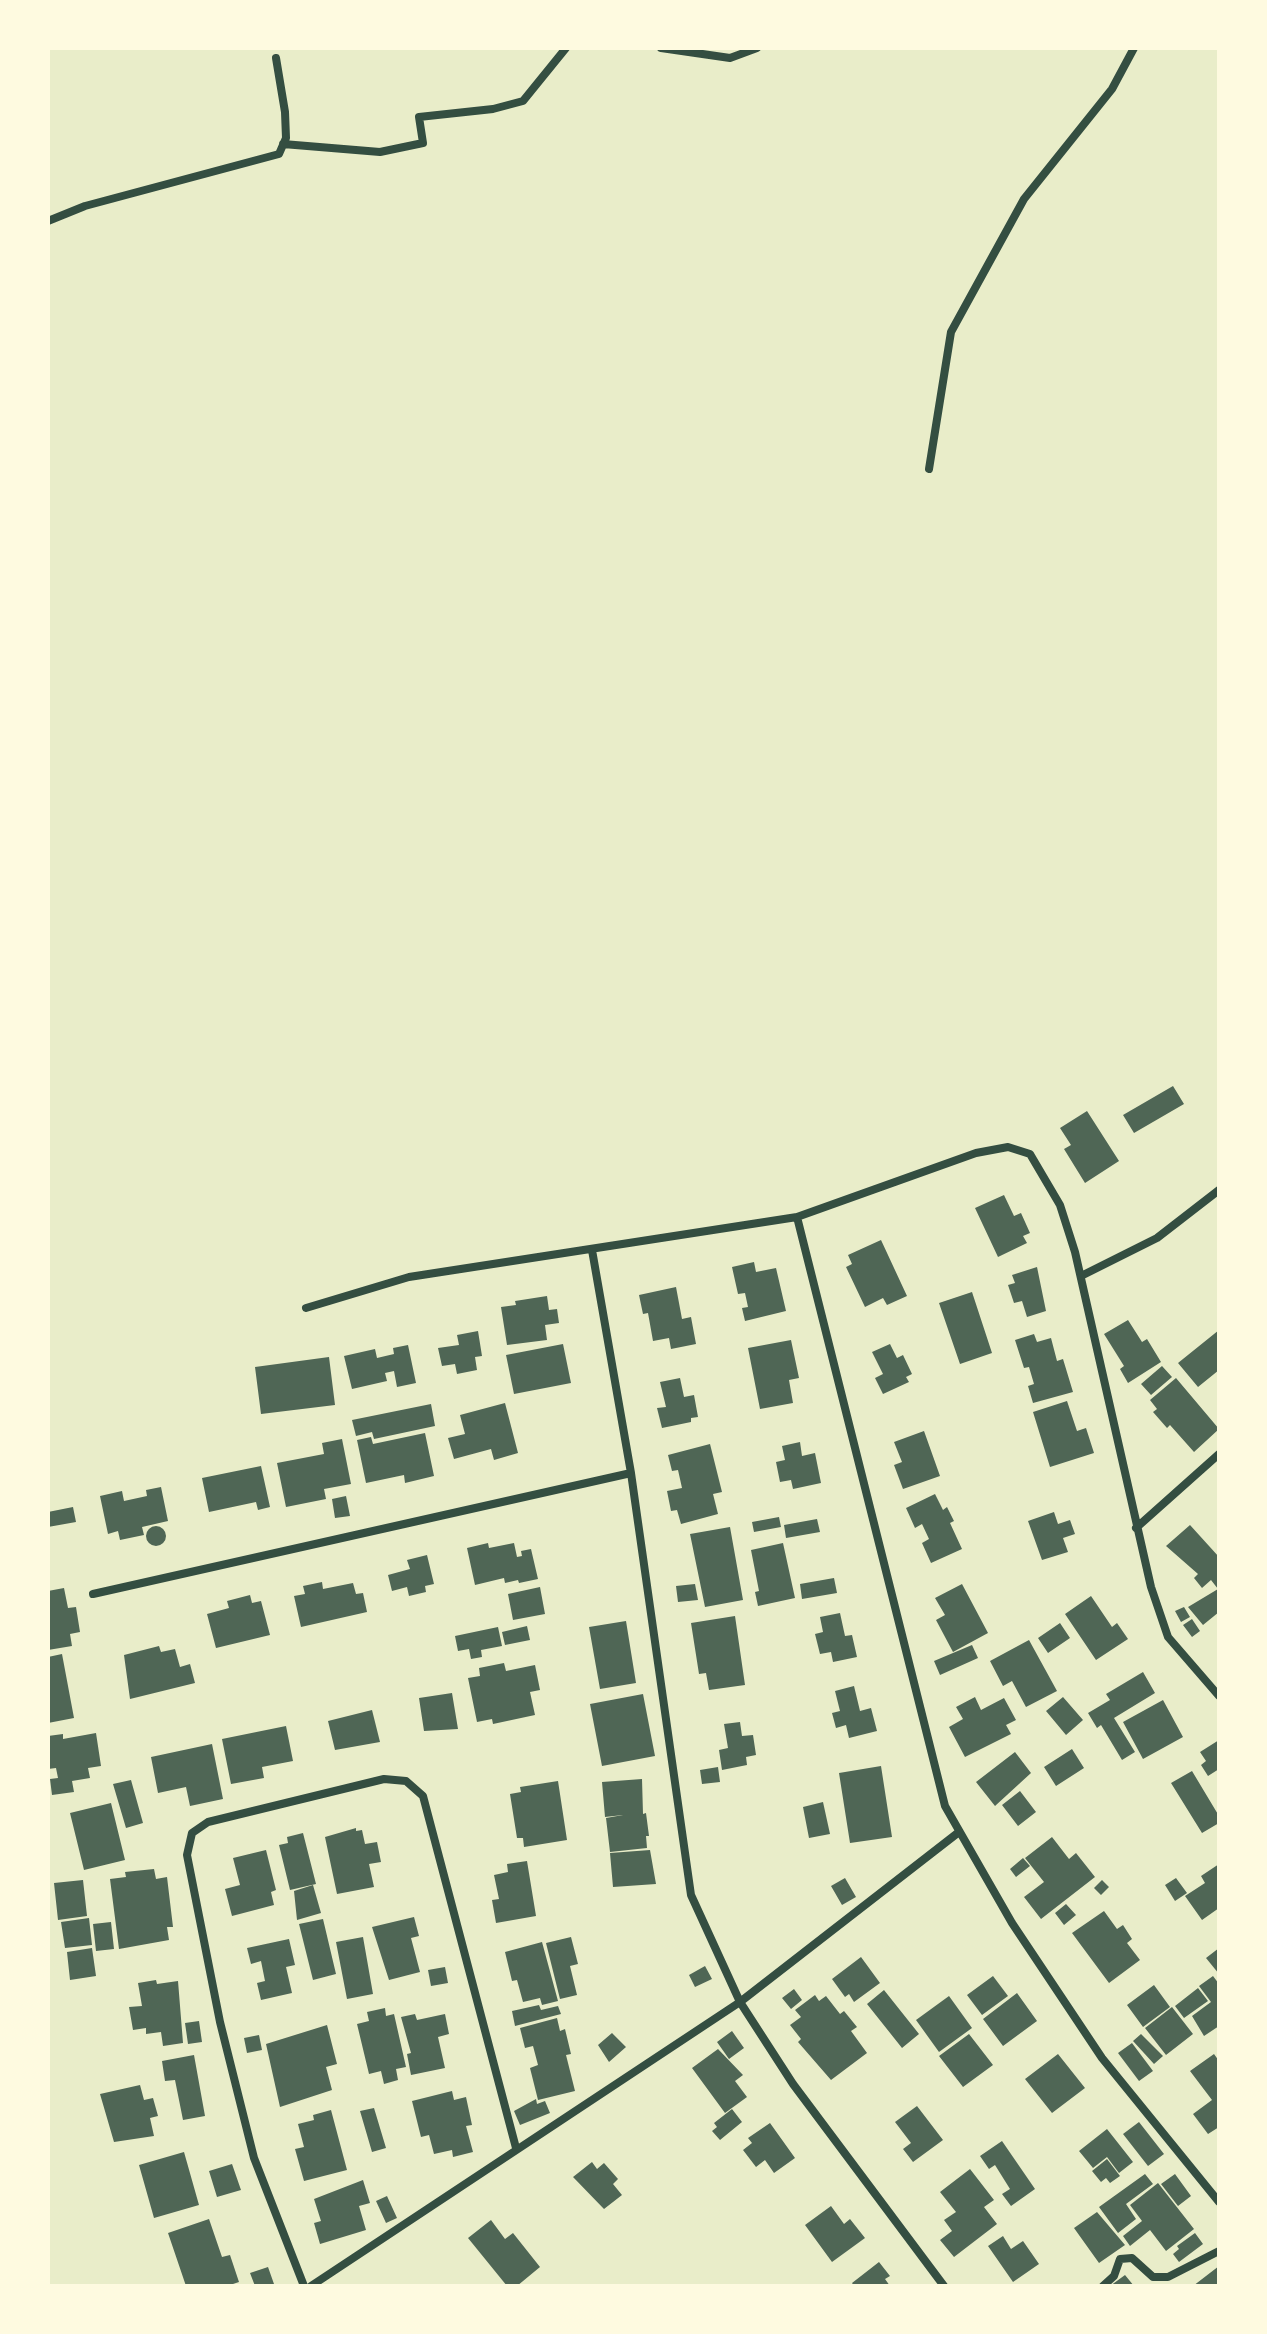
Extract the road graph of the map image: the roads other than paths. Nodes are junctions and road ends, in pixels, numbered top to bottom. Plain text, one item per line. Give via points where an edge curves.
1 (566, 48) edge
2 (661, 48) edge
3 (757, 48) edge
4 (1134, 48) edge
5 (276, 58) dead end
6 (283, 144) junction
7 (48, 221) edge
8 (929, 469) dead end
9 (1219, 1190) edge
10 (797, 1217) junction
11 (592, 1250) junction
12 (1081, 1276) junction
13 (306, 1308) dead end
14 (1219, 1454) edge
15 (631, 1473) junction
16 (1136, 1528) junction
17 (93, 1594) dead end
18 (1219, 1696) edge
19 (959, 1832) junction
20 (740, 2002) junction
21 (516, 2148) junction
22 (1219, 2202) edge
23 (1219, 2251) edge
24 (304, 2286) edge
25 (311, 2286) edge
26 (944, 2286) edge
27 (1103, 2286) edge

1 - 6 street via 523,101 419,117 423,143 380,152
2 - 3 street via 730,58
4 - 8 street via 1112,89 1024,199 951,332
5 - 6 street via 285,112
6 - 7 street via 279,154 85,206
9 - 12 street via 1157,1238
10 - 11 street
10 - 12 street via 976,1153 1008,1147 1030,1154 1060,1205
10 - 19 street via 934,1772
11 - 13 street via 409,1277
11 - 15 street
12 - 16 street
14 - 16 street
15 - 17 street
15 - 20 street via 691,1895
16 - 18 street via 1168,1637
19 - 20 street
19 - 22 street via 1102,2058
20 - 21 street
20 - 26 street via 793,2084
21 - 24 street via 423,1796 406,1781 384,1779 208,1822 192,1833 187,1855 220,2022 254,2158
21 - 25 street
23 - 27 street via 1168,2277 1153,2277 1132,2258 1120,2259

